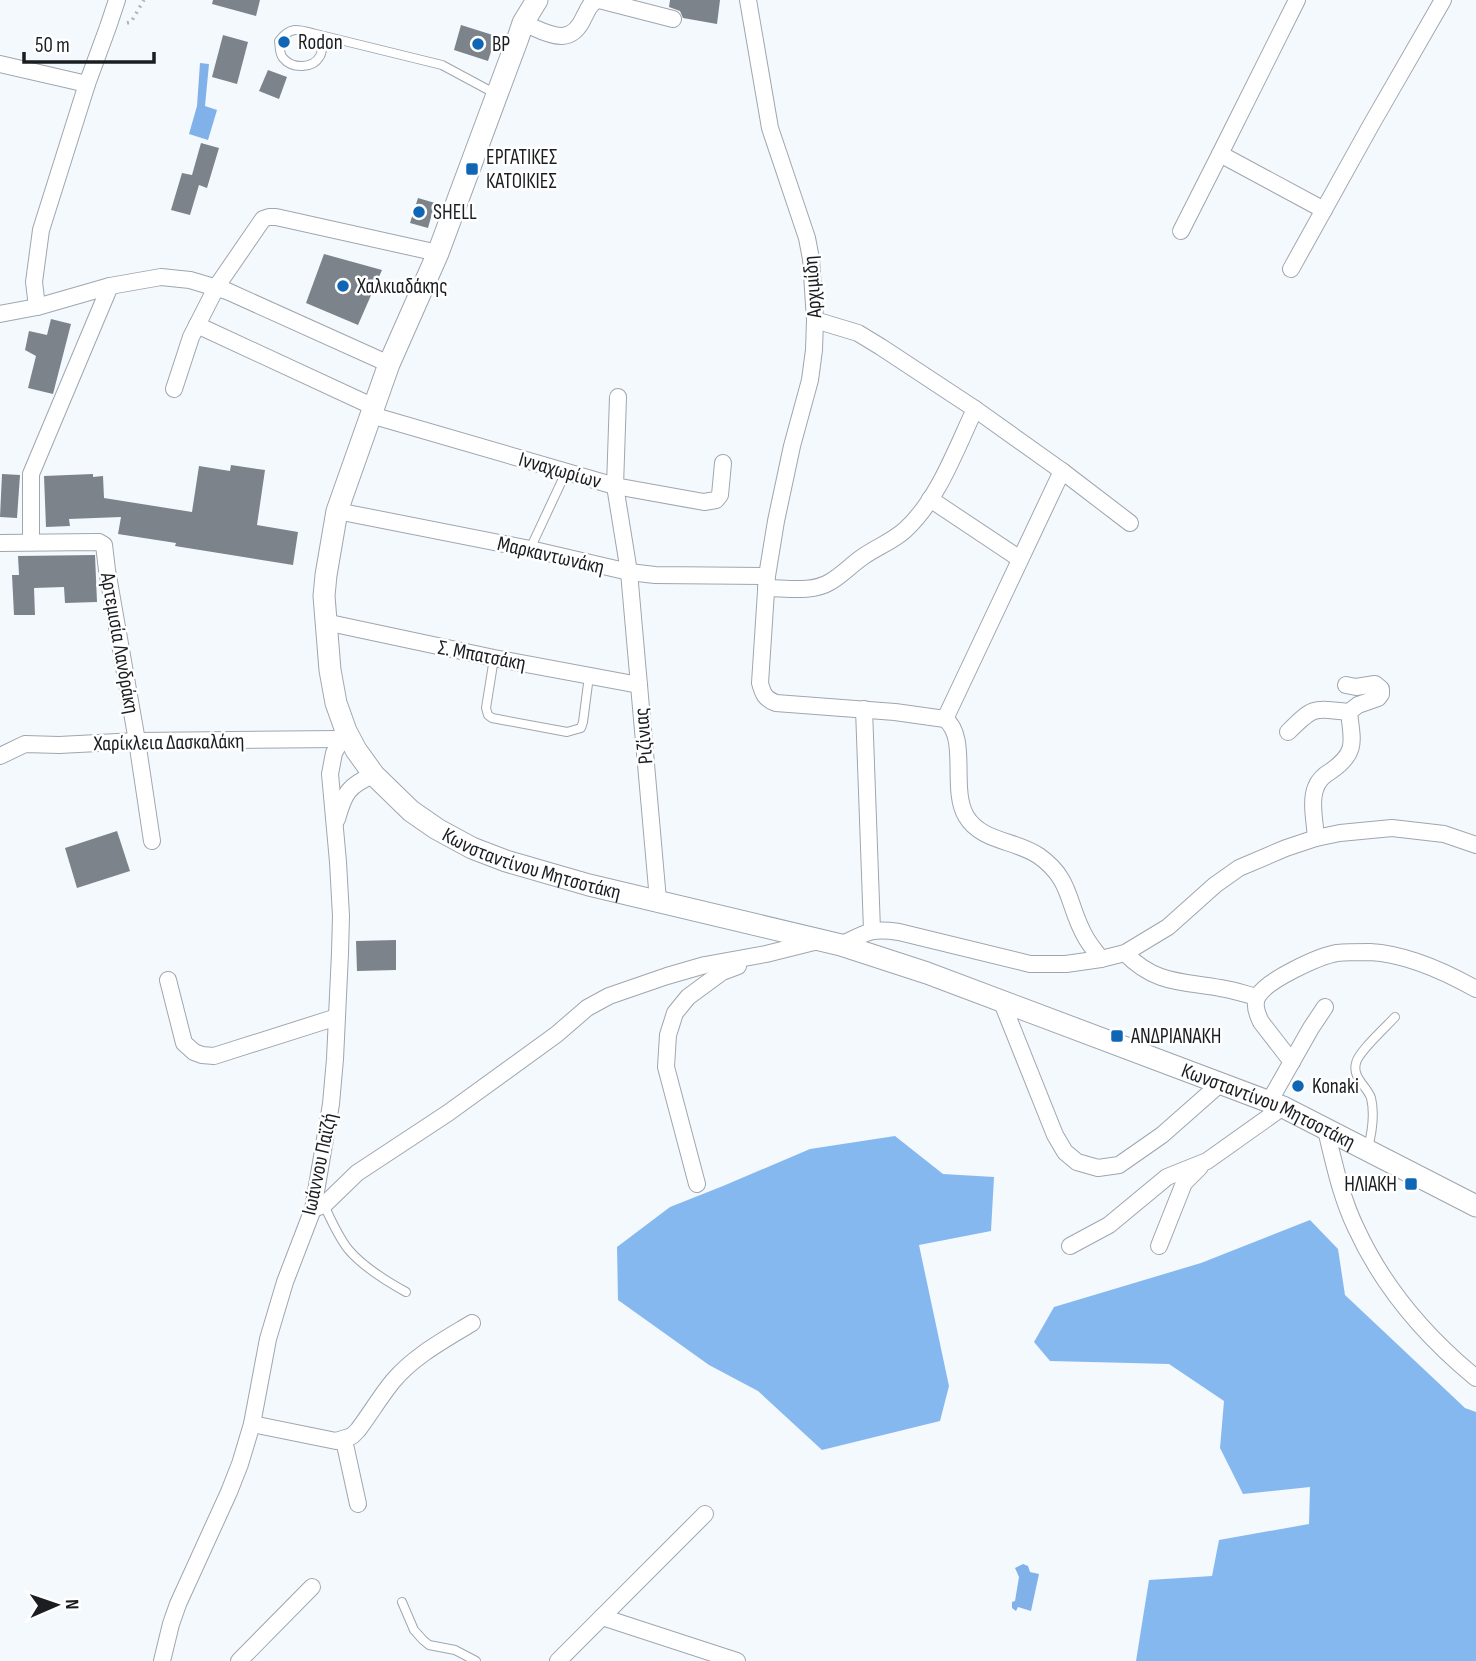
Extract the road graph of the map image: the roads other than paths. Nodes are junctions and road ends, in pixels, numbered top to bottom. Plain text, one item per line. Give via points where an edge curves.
1 (117, 0) edge
2 (537, 0) edge
3 (598, 0) edge
4 (748, 0) edge
5 (1297, 0) edge
6 (1443, 0) edge
7 (673, 19) dead end
8 (523, 23) junction
9 (316, 34) junction
10 (0, 64) edge
11 (86, 83) junction
12 (496, 94) junction
13 (1220, 154) junction
14 (1324, 210) junction
15 (1181, 231) dead end
16 (438, 253) junction
17 (1291, 269) dead end
18 (110, 286) junction
19 (217, 286) junction
20 (37, 307) junction
21 (0, 314) edge
22 (815, 320) junction
23 (197, 325) junction
24 (389, 364) junction
25 (174, 389) dead end
26 (618, 397) dead end
27 (975, 409) junction
28 (372, 411) junction
29 (723, 463) dead end
30 (1062, 471) junction
31 (566, 472) junction
32 (615, 486) junction
33 (930, 499) junction
34 (337, 511) junction
35 (1130, 523) dead end
36 (32, 542) junction
37 (0, 543) edge
38 (530, 549) junction
39 (1020, 559) junction
40 (629, 572) junction
41 (766, 582) junction
42 (325, 622) junction
43 (494, 658) junction
44 (589, 676) junction
45 (639, 685) junction
46 (1346, 685) dead end
47 (864, 709) junction
48 (1349, 712) junction
49 (945, 719) junction
50 (1288, 732) dead end
51 (344, 735) junction
52 (137, 741) junction
53 (0, 756) edge
54 (374, 775) junction
55 (329, 781) junction
56 (350, 789) junction
57 (335, 825) junction
58 (1316, 838) junction
59 (152, 841) dead end
60 (1476, 845) edge
61 (658, 900) junction
62 (872, 930) junction
63 (820, 940) junction
64 (841, 945) junction
65 (1125, 953) junction
66 (766, 954) junction
67 (1101, 959) junction
68 (168, 979) dead end
69 (1476, 989) edge
70 (1257, 997) junction
71 (1001, 1000) junction
72 (1325, 1007) dead end
73 (337, 1017) junction
74 (1395, 1017) dead end
75 (1292, 1062) junction
76 (1221, 1083) junction
77 (1276, 1104) junction
78 (1326, 1130) junction
79 (1367, 1151) junction
80 (1207, 1161) junction
81 (698, 1184) dead end
82 (1476, 1206) edge
83 (318, 1207) junction
84 (1070, 1246) dead end
85 (1158, 1246) dead end
86 (406, 1292) dead end
87 (472, 1323) dead end
88 (1476, 1378) edge
89 (252, 1424) junction
90 (344, 1440) junction
91 (358, 1504) dead end
92 (705, 1514) dead end
93 (312, 1587) dead end
94 (402, 1602) dead end
95 (602, 1617) junction
96 (162, 1661) edge
97 (239, 1661) edge
98 (476, 1661) edge
99 (558, 1661) edge
100 (737, 1661) edge

1 - 11 street
2 - 8 main road, Κωνσταντίνου Μητσοτάκη
3 - 7 street
3 - 8 street via 570,36
4 - 22 street, Αρχιμίδη via 770,128 807,238
5 - 13 street
6 - 14 street
8 - 12 main road, Κωνσταντίνου Μητσοτάκη
9 - 9 lane via 297,29 286,32 279,41 284,59 309,66 319,58 323,44
9 - 12 lane via 442,65
10 - 11 street
11 - 20 street via 41,230 34,282
12 - 16 main road, Κωνσταντίνου Μητσοτάκη
13 - 14 street
13 - 15 street
14 - 17 street
16 - 19 street via 269,217 263,219
16 - 24 main road, Κωνσταντίνου Μητσοτάκη
18 - 19 street via 161,277
18 - 20 street
18 - 36 street via 31,474
19 - 23 street
19 - 24 street
20 - 21 street
22 - 27 street via 858,333
22 - 41 street, Αρχιμίδη via 810,380 792,446
23 - 25 street
23 - 28 street, Ινναχωρίων
24 - 28 main road, Κωνσταντίνου Μητσοτάκη
26 - 32 street, Ριζίνιας
27 - 30 street
27 - 33 street, Μαρκαντωνάκη
28 - 31 street, Ινναχωρίων
28 - 34 main road, Κωνσταντίνου Μητσοτάκη
29 - 32 street, Ινναχωρίων via 716,500 704,502
30 - 35 street
30 - 39 street
31 - 32 street, Ινναχωρίων
31 - 38 lane
32 - 40 street, Ριζίνιας
33 - 39 street
33 - 41 street, Μαρκαντωνάκη via 904,531 827,584 810,589
34 - 38 street, Μαρκαντωνάκη
34 - 42 main road, Κωνσταντίνου Μητσοτάκη via 326,575
36 - 37 street
36 - 52 street, Αρτεμισία Λανδράκη via 104,545
38 - 40 street, Μαρκαντωνάκη
39 - 49 street
40 - 41 street, Μαρκαντωνάκη
40 - 45 street, Ριζίνιας
41 - 47 street, Αρχιμίδη via 763,696 776,703
42 - 43 street, Σ. Μπατσάκη
42 - 51 main road, Κωνσταντίνου Μητσοτάκη
43 - 44 street, Σ. Μπατσάκη
43 - 44 lane via 486,708 492,718 568,732 581,728
44 - 45 street, Σ. Μπατσάκη
45 - 61 street, Ριζίνιας
46 - 48 street via 1375,684 1381,689 1378,698
47 - 49 street
47 - 62 street
48 - 50 street via 1317,709
48 - 58 street via 1353,741 1349,753 1316,785
49 - 67 street via 955,730 960,796 968,819 982,833 1025,848 1048,863 1066,887 1085,937
51 - 52 street, Χαρίκλεια Δασκαλάκη
51 - 54 main road, Κωνσταντίνου Μητσοτάκη
51 - 55 street, Ιωάννου Παϊζή
52 - 53 street, Χαρίκλεια Δασκαλάκη via 25,744
52 - 59 street, Αρτεμισία Λανδράκη
54 - 56 street
54 - 61 main road, Κωνσταντίνου Μητσοτάκη via 411,811 472,848 565,878
55 - 56 street
55 - 57 street, Ιωάννου Παϊζή
56 - 57 street
57 - 73 street, Ιωάννου Παϊζή via 341,916
58 - 60 street via 1392,828 1444,834
58 - 65 street via 1239,869 1168,927
61 - 63 main road, Κωνσταντίνου Μητσοτάκη
62 - 64 street
62 - 67 street via 899,932 1030,964
63 - 64 main road, Κωνσταντίνου Μητσοτάκη
63 - 66 street
64 - 71 main road, Κωνσταντίνου Μητσοτάκη
65 - 67 street
65 - 70 street via 1156,976
66 - 81 street via 722,972 688,997 675,1013 667,1035 666,1067
66 - 83 street via 667,976 587,1008 448,1113 357,1173
68 - 73 street via 184,1043 202,1055 214,1056
69 - 70 street via 1442,971 1391,955 1337,953 1280,978
70 - 75 street via 1257,1015
71 - 76 main road, Κωνσταντίνου Μητσοτάκη
71 - 76 street via 1055,1135 1077,1162 1098,1168 1119,1165 1162,1135
72 - 75 street
73 - 83 street, Ιωάννου Παϊζή
74 - 79 lane via 1356,1061 1355,1072 1370,1094 1373,1111
75 - 77 street
76 - 77 main road, Κωνσταντίνου Μητσοτάκη
77 - 78 main road, Κωνσταντίνου Μητσοτάκη
77 - 80 street
78 - 79 main road, Κωνσταντίνου Μητσοτάκη
78 - 88 street via 1355,1227 1386,1283 1429,1335
79 - 82 main road, Κωνσταντίνου Μητσοτάκη
80 - 84 street via 1167,1177 1109,1225
80 - 85 street via 1184,1183
83 - 86 lane via 349,1250
83 - 89 street, Ιωάννου Παϊζή via 285,1282 268,1339
87 - 90 street via 411,1363 358,1430
89 - 90 street
89 - 96 street, Ιωάννου Παϊζή via 229,1492 170,1624
90 - 91 street
92 - 95 street
93 - 97 street
94 - 98 lane via 414,1630 429,1645 455,1650
95 - 99 street
95 - 100 street

